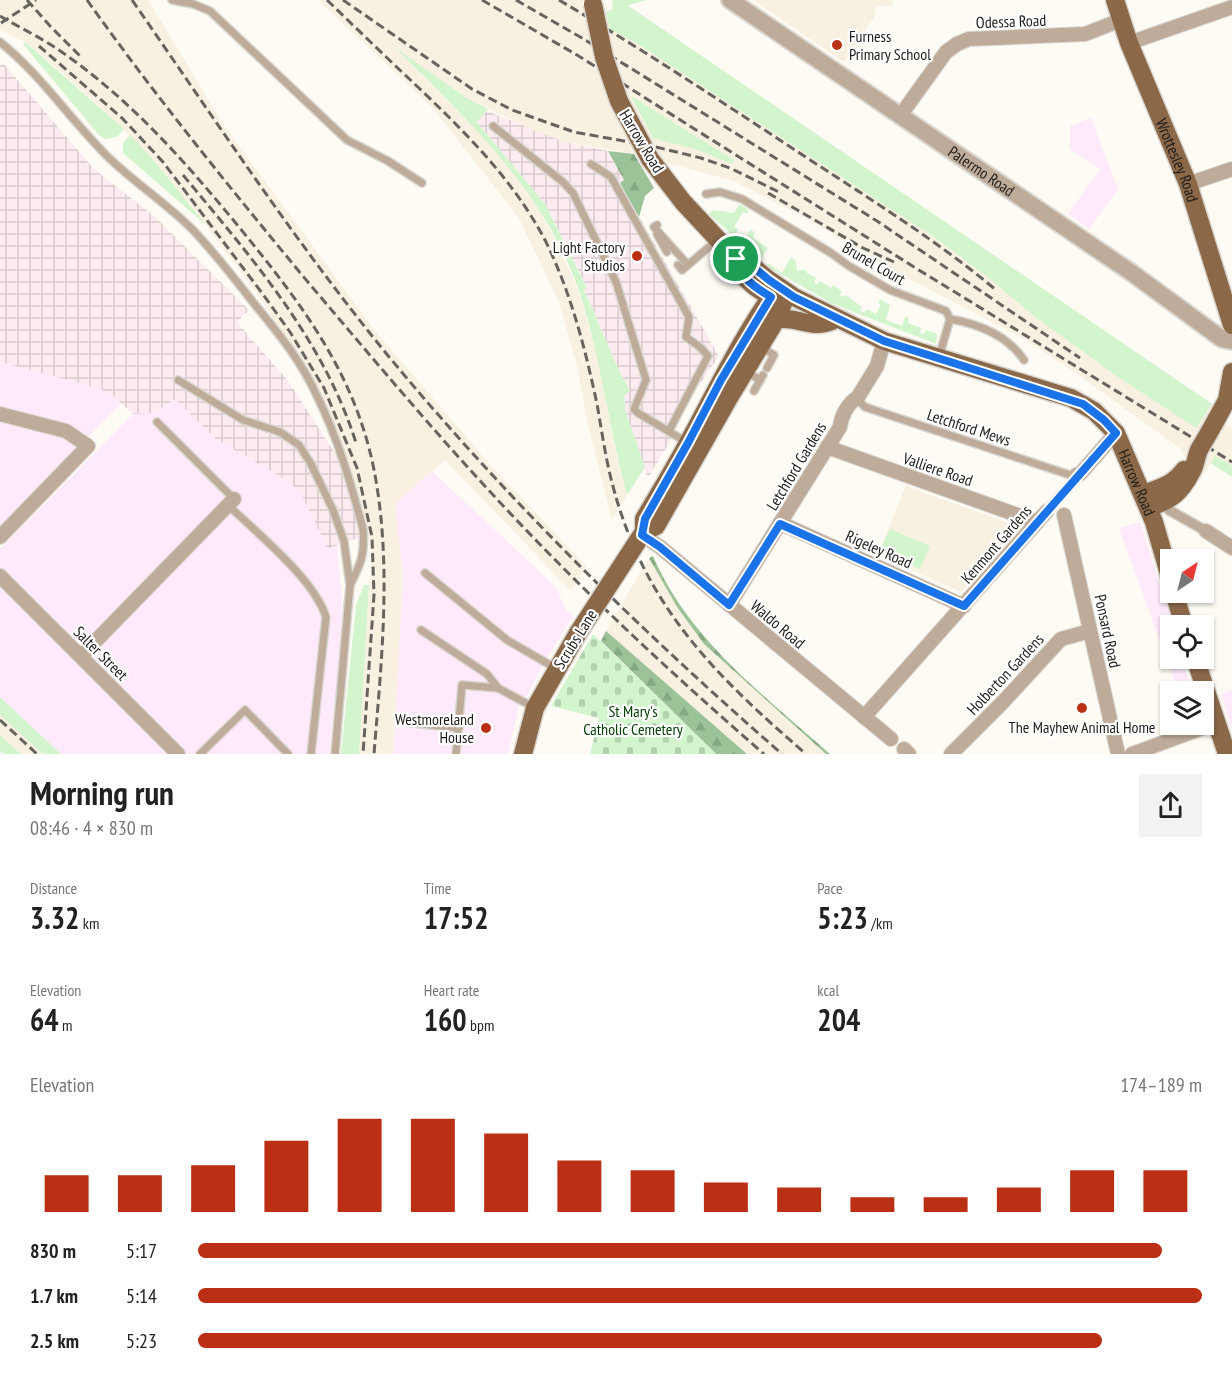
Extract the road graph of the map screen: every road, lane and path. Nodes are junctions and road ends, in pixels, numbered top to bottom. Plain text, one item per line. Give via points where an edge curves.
1 (172, 0) edge
2 (730, 0) edge
3 (1115, 0) edge
4 (593, 2) edge
5 (1232, 7) edge
6 (1121, 20) junction
7 (0, 42) edge
8 (1129, 43) junction
9 (900, 116) junction
10 (493, 126) dead end
11 (591, 164) dead end
12 (1232, 169) edge
13 (422, 183) dead end
14 (1188, 184) junction
15 (706, 194) dead end
16 (717, 240) junction
17 (667, 252) dead end
18 (678, 265) dead end
19 (688, 265) junction
20 (779, 300) junction
21 (950, 319) junction
22 (838, 322) junction
23 (1232, 325) edge
24 (884, 341) junction
25 (1232, 341) edge
26 (753, 342) junction
27 (938, 357) junction
28 (1024, 360) dead end
29 (767, 368) dead end
30 (750, 372) junction
31 (1232, 372) edge
32 (178, 380) dead end
33 (754, 391) dead end
34 (858, 397) junction
35 (0, 414) edge
36 (157, 422) dead end
37 (669, 431) junction
38 (1116, 433) junction
39 (695, 446) junction
40 (827, 447) junction
41 (1078, 475) junction
42 (1146, 501) junction
43 (231, 502) junction
44 (1169, 510) dead end
45 (1047, 511) joint
46 (1064, 515) dead end
47 (1037, 522) junction
48 (780, 524) junction
49 (1206, 531) joint
50 (642, 535) junction
51 (0, 537) edge
52 (1232, 548) edge
53 (1161, 549) edge
54 (425, 573) dead end
55 (0, 576) edge
56 (350, 585) junction
57 (729, 605) junction
58 (964, 606) junction
59 (421, 630) dead end
60 (1090, 631) junction
61 (81, 656) junction
62 (557, 669) junction
63 (1199, 669) edge
64 (498, 688) junction
65 (535, 708) junction
66 (864, 717) junction
67 (412, 723) dead end
68 (1216, 723) junction
69 (459, 728) junction
70 (891, 740) joint
71 (906, 752) edge
72 (178, 754) edge
73 (200, 754) edge
74 (288, 754) edge
75 (311, 754) edge
76 (335, 754) edge
77 (456, 754) edge
78 (523, 754) edge
79 (951, 754) edge
80 (1118, 754) edge
81 (1132, 754) edge
82 (1227, 754) edge

1 - 13 lane via 210,11 347,140
2 - 9 street, Palermo Road
3 - 6 main road, Wrottesley Road
4 - 16 main road, Harrow Road, bridge via 604,57 619,101 679,206
5 - 8 street
6 - 8 main road, Wrottesley Road
6 - 9 street, Odessa Road via 1085,34 969,39 957,44 946,52
7 - 56 lane via 18,56 108,158 166,205 219,258 293,352 332,430 363,529 362,562
8 - 14 main road, Wrottesley Road
9 - 25 street, Palermo Road via 1132,273 1222,339
10 - 37 lane via 573,194 616,282 646,380 634,409
11 - 37 lane via 611,177 689,317 686,337 708,356
12 - 14 street
14 - 23 main road, Wrottesley Road
15 - 21 lane, Brunel Court via 720,192 742,200 890,290 946,311
16 - 19 lane
16 - 20 main road, Harrow Road via 736,259 738,270 749,281
17 - 19 lane via 655,226
18 - 19 lane via 682,270
20 - 22 main road, Harrow Road via 838,317
20 - 22 main road via 786,319 813,325
20 - 26 main road, Scrubs Lane
21 - 27 lane
21 - 28 lane, Brunel Court via 988,330 1016,347
22 - 24 main road, Harrow Road
24 - 27 main road, Harrow Road
24 - 34 street, Letchford Gardens via 877,366
26 - 29 lane via 774,355
26 - 30 main road, Scrubs Lane
27 - 38 main road, Harrow Road via 1083,404
30 - 33 lane
30 - 39 main road, Scrubs Lane
31 - 42 main road, bridge via 1227,400 1177,494 1171,499
32 - 56 lane via 243,420 280,432 299,445 333,510 344,541
34 - 40 street, Letchford Gardens via 841,418 840,427
34 - 41 lane, Letchford Mews via 865,407
35 - 51 street via 66,431 88,446
36 - 43 lane
37 - 39 lane
38 - 41 street, Kenmont Gardens
38 - 42 main road, Harrow Road
39 - 50 main road, Scrubs Lane via 656,526
40 - 47 street, Valliere Road
40 - 48 street, Letchford Gardens
41 - 45 street, Kenmont Gardens
42 - 53 main road, Harrow Road
43 - 61 street
43 - 75 lane via 322,603 326,617
44 - 49 street
45 - 47 street, Kenmont Gardens
46 - 60 street, Ponsard Road
47 - 58 street, Kenmont Gardens
48 - 57 street, Letchford Gardens
48 - 58 street, Rigeley Road
49 - 52 street
50 - 57 street, Waldo Road
50 - 62 main road, Scrubs Lane, bridge
54 - 62 lane via 507,640
55 - 61 street, Salter Street
56 - 76 lane
57 - 66 street, Waldo Road
58 - 66 street, Kenmont Gardens
59 - 64 lane via 487,674
60 - 79 street, Holberton Gardens via 1061,639
60 - 80 street, Ponsard Road
61 - 72 street, Salter Street
62 - 65 main road, Scrubs Lane
63 - 68 main road
64 - 65 lane
64 - 69 lane via 462,685
65 - 78 main road, Scrubs Lane
66 - 70 street, Waldo Road
67 - 69 lane
68 - 81 street
68 - 82 main road
69 - 77 lane
70 - 71 lane
73 - 74 lane via 245,710

